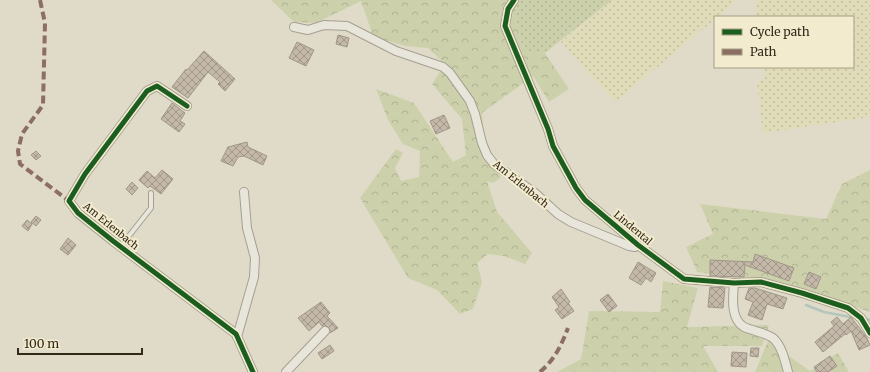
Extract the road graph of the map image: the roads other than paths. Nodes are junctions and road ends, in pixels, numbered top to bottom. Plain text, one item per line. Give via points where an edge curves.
1 (514, 0) edge
2 (294, 27) dead end
3 (187, 106) dead end
4 (244, 192) dead end
5 (151, 193) dead end
6 (638, 245) junction
7 (121, 246) junction
8 (734, 283) junction
9 (325, 331) dead end
10 (870, 333) edge
11 (238, 337) junction
12 (253, 372) edge
13 (286, 372) edge
14 (788, 372) edge

1 - 6 street, Lindental via 508,9 505,26 553,146 585,200
2 - 6 street, Am Erlenbach via 308,30 324,25 347,26 396,51 443,67 470,101 482,143 494,164 571,222 629,246
3 - 7 street, Am Erlenbach via 158,86 147,91 85,174 69,201 78,213
4 - 11 street via 247,228 255,258 250,298
5 - 7 lane, Am Erlenbach via 151,208
6 - 8 street, Lindental via 684,279
7 - 11 street, Am Erlenbach
8 - 10 street, Lindental via 761,282 848,308 861,318
8 - 14 street via 733,302 736,318 743,326 773,339 781,350
9 - 13 street
11 - 12 street, Am Erlenbach

